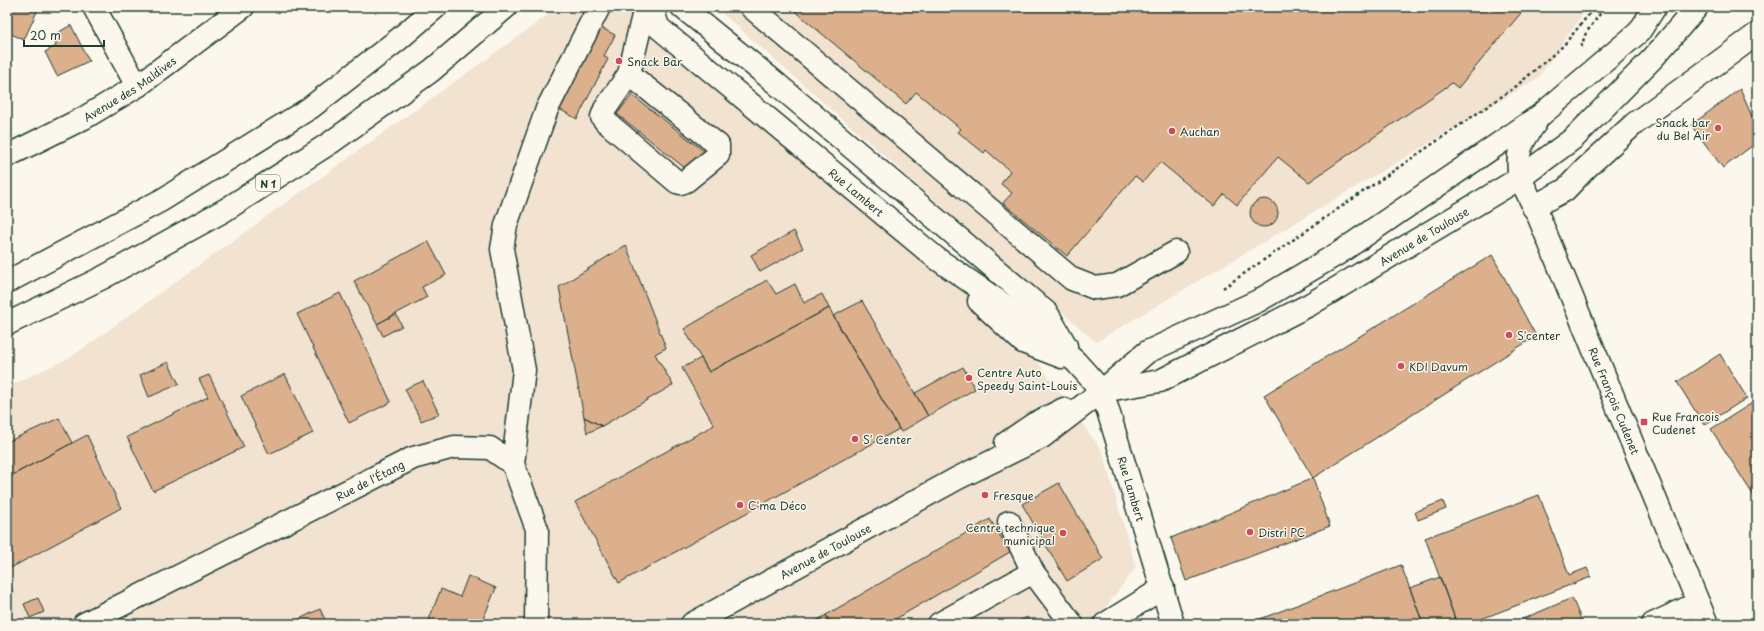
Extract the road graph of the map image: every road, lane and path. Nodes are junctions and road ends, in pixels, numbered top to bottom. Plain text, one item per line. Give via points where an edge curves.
1 (94, 7) edge
2 (243, 7) edge
3 (436, 7) edge
4 (506, 7) edge
5 (599, 7) edge
6 (645, 7) edge
7 (652, 7) edge
8 (682, 7) edge
9 (751, 7) edge
10 (1595, 7) edge
11 (1655, 7) edge
12 (1697, 7) edge
13 (1757, 34) edge
14 (629, 74) junction
15 (139, 85) junction
16 (1542, 114) junction
17 (7, 156) edge
18 (1520, 178) junction
19 (1533, 207) junction
20 (1176, 252) dead end
21 (7, 282) edge
22 (1222, 288) dead end
23 (7, 324) edge
24 (1076, 362) junction
25 (1102, 391) junction
26 (513, 464) junction
27 (1009, 522) dead end
28 (1033, 572) junction
29 (1163, 588) junction
30 (1698, 603) junction
31 (84, 624) edge
32 (536, 624) edge
33 (692, 624) edge
34 (939, 624) edge
35 (1072, 624) edge
36 (1105, 624) edge
37 (1173, 624) edge
38 (1652, 624) edge
39 (1707, 624) edge

1 - 15 main road
2 - 15 main road, Avenue des Maldives
3 - 21 main road via 310,108 162,200
4 - 23 main road, N 1 via 431,71 330,143 225,210 102,278
5 - 26 main road via 547,109 506,225 502,249 524,370
6 - 14 main road
7 - 24 main road, Rue Lambert via 658,27 936,258 1036,327
8 - 24 main road, Rue Lambert via 777,84 1047,313
9 - 20 main road via 1072,279 1095,288 1117,284
10 - 22 path via 1563,46 1514,88
11 - 16 main road, Avenue de Toulouse via 1639,32
12 - 18 main road, Avenue de Toulouse via 1653,58 1574,138
13 - 19 main road via 1634,124 1565,190
14 - 14 main road via 602,117 677,182 686,181 718,155 718,145
15 - 17 main road, Avenue des Maldives via 84,118
16 - 18 main road, Rue François Cudenet via 1521,143 1517,164
16 - 25 main road, Avenue de Toulouse via 1338,253 1258,301 1146,352
18 - 19 main road, Rue François Cudenet
18 - 25 main road, Avenue de Toulouse via 1288,316 1160,380
19 - 30 main road, Rue François Cudenet
24 - 25 main road, Rue Lambert
25 - 29 main road, Rue Lambert
25 - 33 main road, Avenue de Toulouse via 1042,437 958,478
26 - 31 main road, Rue de l'Étang via 490,448 454,446 413,458
26 - 32 main road via 537,529
27 - 28 main road
28 - 34 main road
28 - 35 main road
29 - 36 main road
29 - 37 main road, Rue Lambert
30 - 38 main road
30 - 39 main road, Rue François Cudenet

